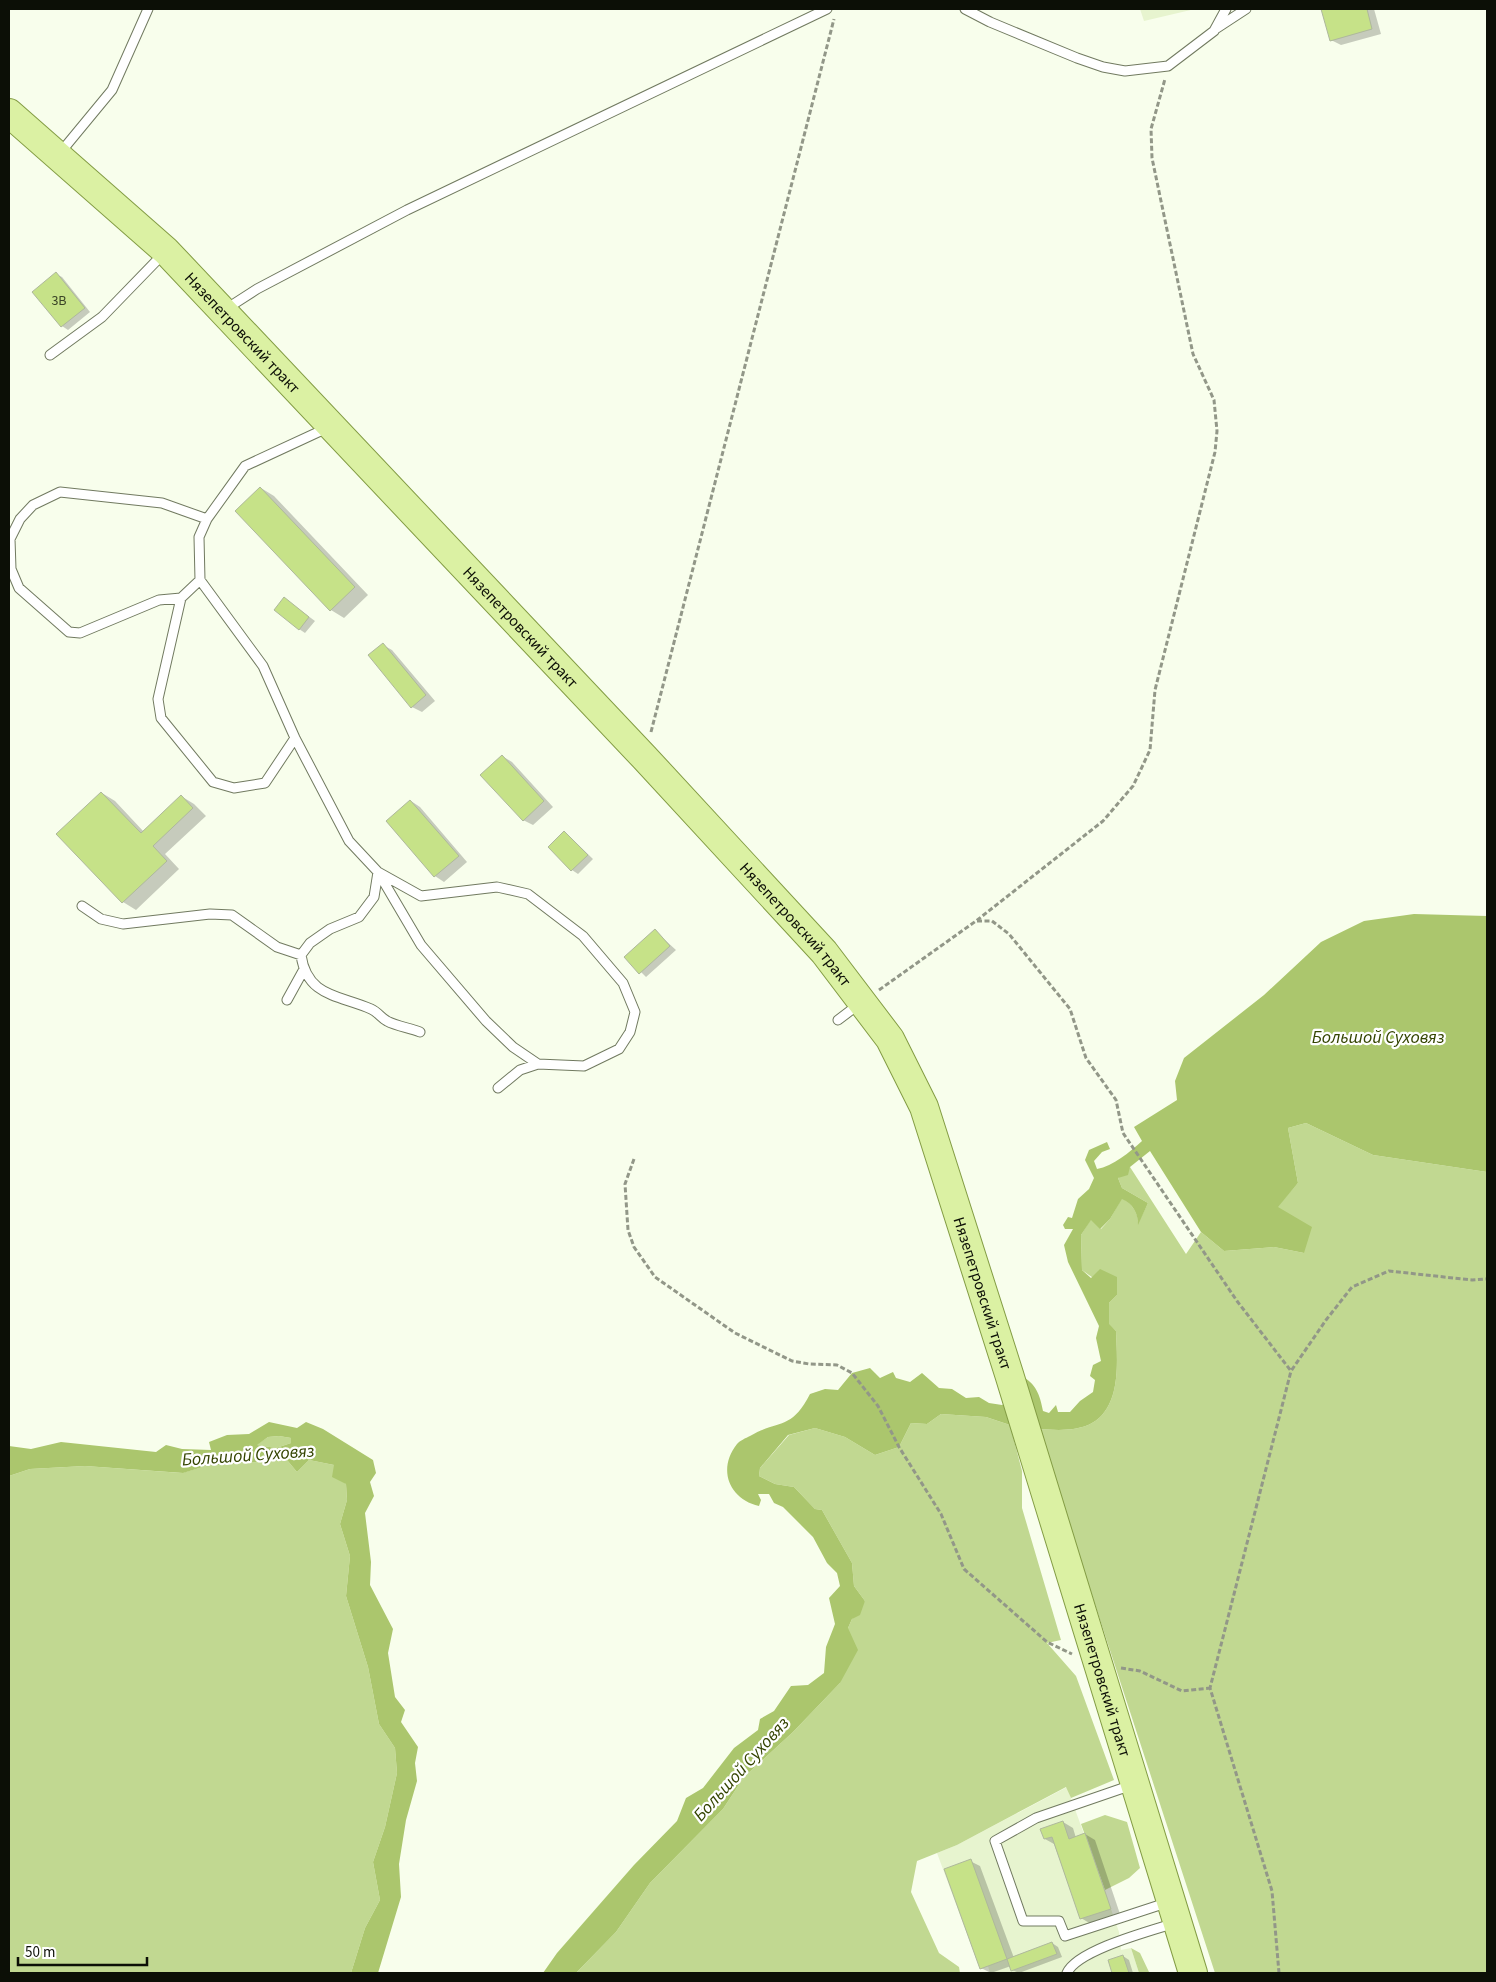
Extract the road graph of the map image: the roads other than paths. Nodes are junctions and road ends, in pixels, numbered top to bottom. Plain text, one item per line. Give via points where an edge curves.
1 (148, 9) edge
2 (827, 9) edge
3 (965, 9) edge
4 (1226, 9) edge
5 (1246, 9) edge
6 (1214, 31) junction
7 (9, 113) edge
8 (57, 157) junction
9 (166, 251) junction
10 (222, 311) junction
11 (50, 355) dead end
12 (332, 426) junction
13 (207, 519) junction
14 (200, 580) junction
15 (181, 598) junction
16 (295, 738) junction
17 (378, 872) junction
18 (82, 906) dead end
19 (301, 954) junction
20 (303, 971) junction
21 (287, 1000) dead end
22 (863, 1001) junction
23 (838, 1020) dead end
24 (420, 1032) dead end
25 (538, 1064) junction
26 (498, 1088) dead end
27 (1134, 1784) junction
28 (1174, 1911) junction
29 (1067, 1973) edge
30 (1193, 1973) edge

1 - 8 lane via 112,90
2 - 10 lane via 407,210 257,289
3 - 6 lane via 1102,67 1125,71 1168,66
4 - 6 lane
5 - 6 lane
7 - 8 main road, Нязепетровский тракт
8 - 9 main road, Нязепетровский тракт
9 - 10 main road, Нязепетровский тракт
9 - 11 lane via 102,317
10 - 12 main road, Нязепетровский тракт
12 - 13 lane via 245,466
12 - 22 main road, Нязепетровский тракт via 644,757 824,952
13 - 14 lane via 199,537
13 - 15 lane via 162,503 60,492 32,505 10,539 11,569 19,588 69,632 80,633 159,600
14 - 15 lane
14 - 16 lane via 264,666
15 - 16 lane via 158,699 166,727 213,782 234,788 265,783
16 - 17 lane via 350,841
17 - 19 lane via 374,897 359,918 330,929
17 - 25 lane via 421,945 486,1022
17 - 25 lane via 421,896 497,887 528,894 582,936 623,983 635,1012 630,1032 619,1049 584,1066
18 - 19 lane via 100,919 123,924 210,914 232,915 277,947
19 - 20 lane
20 - 21 lane
20 - 24 lane via 316,987 334,998 368,1008 378,1012 386,1021
22 - 23 lane
22 - 27 main road, Нязепетровский тракт via 890,1039 924,1107
25 - 26 lane via 520,1070
27 - 28 main road, Нязепетровский тракт
27 - 28 lane via 1036,1818 995,1841 1023,1922 1059,1922 1065,1936
28 - 29 lane via 1100,1948 1070,1966
28 - 30 main road, Нязепетровский тракт

